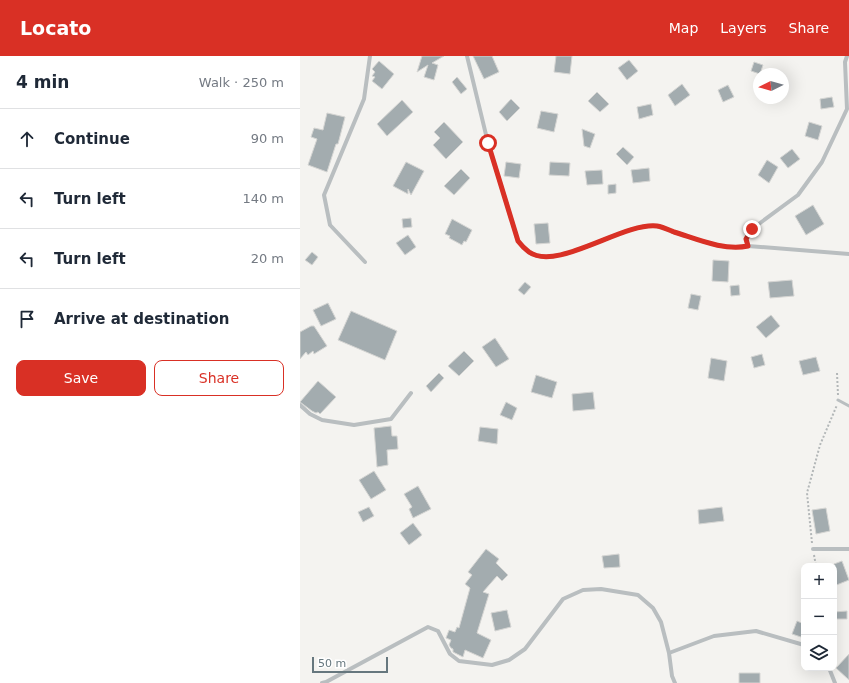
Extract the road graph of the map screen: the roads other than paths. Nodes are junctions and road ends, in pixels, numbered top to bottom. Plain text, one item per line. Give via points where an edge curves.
1 (370, 56) edge
2 (467, 56) edge
3 (847, 56) edge
4 (748, 246) junction
5 (849, 254) edge
6 (365, 262) dead end
7 (411, 393) dead end
8 (838, 400) road end
9 (300, 405) edge
10 (849, 406) edge
11 (812, 549) road end
12 (849, 549) edge
13 (801, 644) edge
14 (669, 653) junction
15 (830, 671) edge
16 (322, 683) edge
17 (675, 683) edge
18 (835, 683) edge

1 - 6 street via 364,99 324,195 330,225
2 - 4 street via 488,143 518,241 529,252 541,256 558,256 638,228 656,226 713,244 739,248
3 - 4 street via 847,109 822,162 798,195 752,229 746,239
4 - 5 street
7 - 9 street via 391,419 354,425 322,420
8 - 10 lane
11 - 12 street
13 - 14 street via 756,632 714,636
14 - 16 street via 656,612 638,596 600,589 583,590 564,599 525,648 509,660 492,664 459,661 450,654 438,631 428,627
14 - 17 street
15 - 18 street

